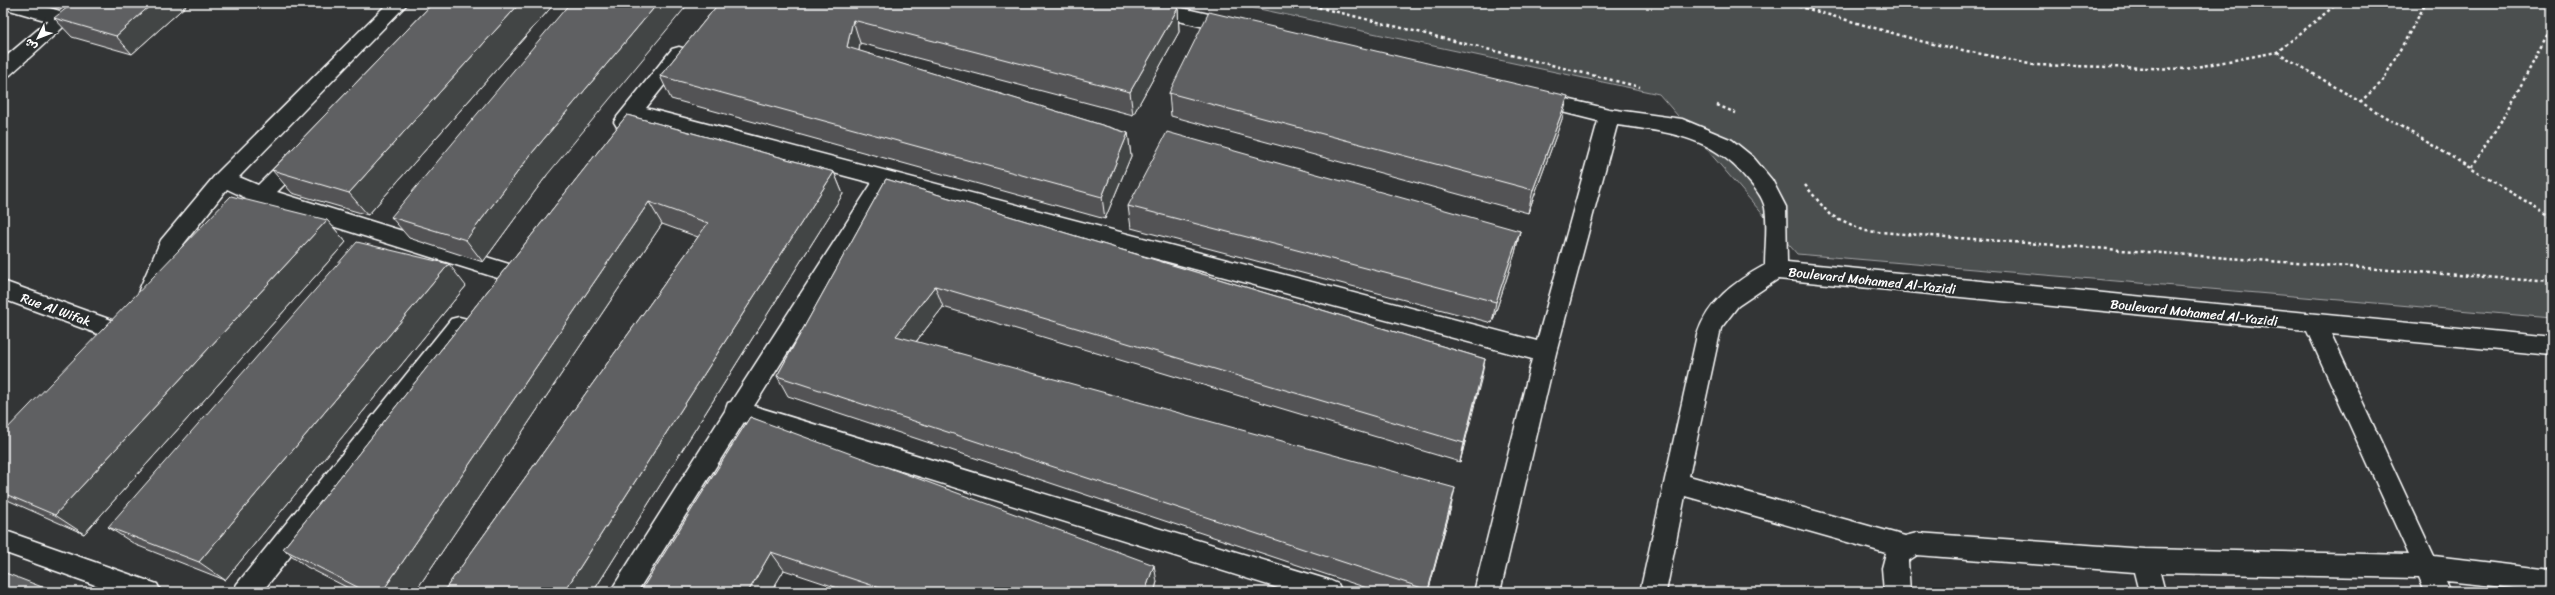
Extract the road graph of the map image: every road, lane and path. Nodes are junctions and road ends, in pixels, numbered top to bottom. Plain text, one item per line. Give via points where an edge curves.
1 (9, 3) edge
2 (81, 3) edge
3 (399, 3) edge
4 (1131, 3) edge
5 (1301, 3) edge
6 (1787, 3) edge
7 (2338, 3) edge
8 (2426, 3) edge
9 (63, 18) junction
10 (2552, 27) edge
11 (1254, 32) edge
12 (691, 39) edge
13 (2277, 52) junction
14 (3, 70) edge
15 (1641, 87) dead end
16 (1516, 94) edge
17 (2360, 102) junction
18 (1710, 103) dead end
19 (632, 112) junction
20 (1739, 114) dead end
21 (1609, 116) junction
22 (612, 136) edge
23 (312, 143) edge
24 (2471, 168) junction
25 (224, 179) junction
26 (885, 180) junction
27 (1804, 184) dead end
28 (263, 196) junction
29 (2552, 217) edge
30 (219, 237) edge
31 (519, 253) edge
32 (179, 270) edge
33 (1776, 270) junction
34 (504, 271) junction
35 (2552, 282) edge
36 (3, 290) edge
37 (489, 290) edge
38 (474, 308) edge
39 (130, 309) junction
40 (2316, 324) junction
41 (94, 345) edge
42 (2552, 346) edge
43 (1545, 353) junction
44 (736, 410) junction
45 (1676, 483) junction
46 (3, 541) edge
47 (1904, 547) junction
48 (2144, 561) junction
49 (2426, 567) junction
50 (2552, 582) edge
51 (148, 592) edge
52 (246, 592) edge
53 (623, 592) edge
54 (1329, 592) edge
55 (1487, 592) edge
56 (1653, 592) edge
57 (1897, 592) edge
58 (2152, 592) edge
59 (2438, 592) edge

1 - 9 street
2 - 9 street
3 - 25 street
4 - 11 street
5 - 15 path
6 - 13 path via 1924,42 2034,65 2186,69
7 - 13 path
8 - 17 path via 2382,82
9 - 14 street
10 - 24 path via 2505,115
12 - 19 street
13 - 17 path
16 - 21 street, Boulevard Mohamed Al-Yazidi
17 - 24 path
18 - 20 path
19 - 22 street
19 - 26 street
21 - 33 street, Boulevard Mohamed Al-Yazidi via 1682,127 1725,145 1746,163 1765,186 1774,206
21 - 43 street
23 - 28 street
24 - 29 path
25 - 28 street
25 - 39 street via 170,246
26 - 43 street
26 - 44 street
27 - 35 path via 1822,210 1839,222 1865,231
28 - 30 street
28 - 34 street
31 - 34 street
32 - 39 street
33 - 40 street, Boulevard Mohamed Al-Yazidi
33 - 45 street via 1744,288 1724,307 1711,326
34 - 37 street
36 - 39 street, Rue Al Wifak
38 - 52 street
39 - 41 street
40 - 42 street, Boulevard Mohamed Al-Yazidi
40 - 49 street
43 - 55 street
44 - 53 street
44 - 54 street
45 - 47 street
45 - 56 street
46 - 51 street
47 - 48 street via 1910,544 1930,544
47 - 57 street via 1898,551 1895,558
48 - 49 street
48 - 58 street
49 - 50 street
49 - 59 street

